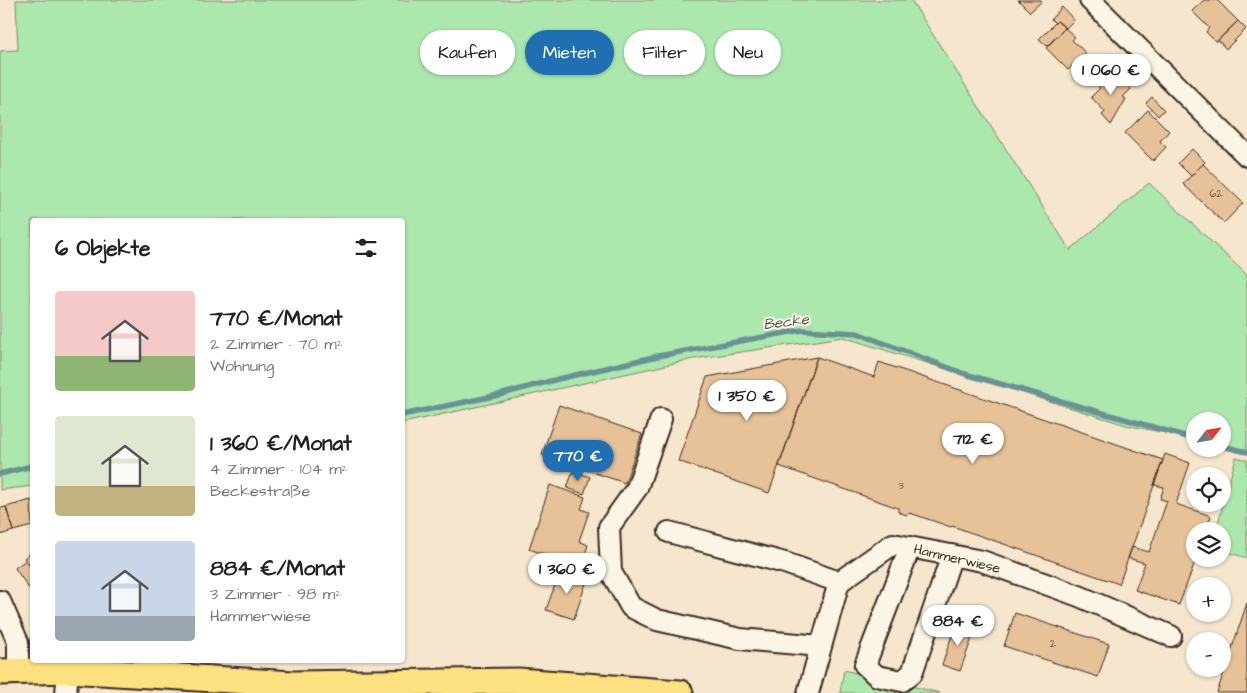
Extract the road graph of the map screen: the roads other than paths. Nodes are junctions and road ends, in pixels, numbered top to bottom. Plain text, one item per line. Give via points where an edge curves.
1 (1090, 0) edge
2 (1247, 156) edge
3 (660, 419) dead end
4 (669, 532) dead end
5 (910, 548) junction
6 (952, 556) junction
7 (838, 582) junction
8 (0, 601) edge
9 (1171, 636) dead end
10 (821, 646) junction
11 (9, 671) edge
12 (67, 682) edge
13 (680, 693) edge
14 (808, 693) edge

1 - 2 street
3 - 10 street via 636,488 609,527 611,572 631,607 657,620 740,639
4 - 7 street via 785,563
5 - 6 street, Hammerwiese
5 - 6 street via 865,665 877,676 902,681 912,673
5 - 7 street, Hammerwiese via 893,544
6 - 9 street, Hammerwiese via 982,561 1079,596
7 - 10 street
8 - 11 street via 18,642
10 - 14 street
11 - 12 main road
12 - 13 main road via 293,684 518,681

